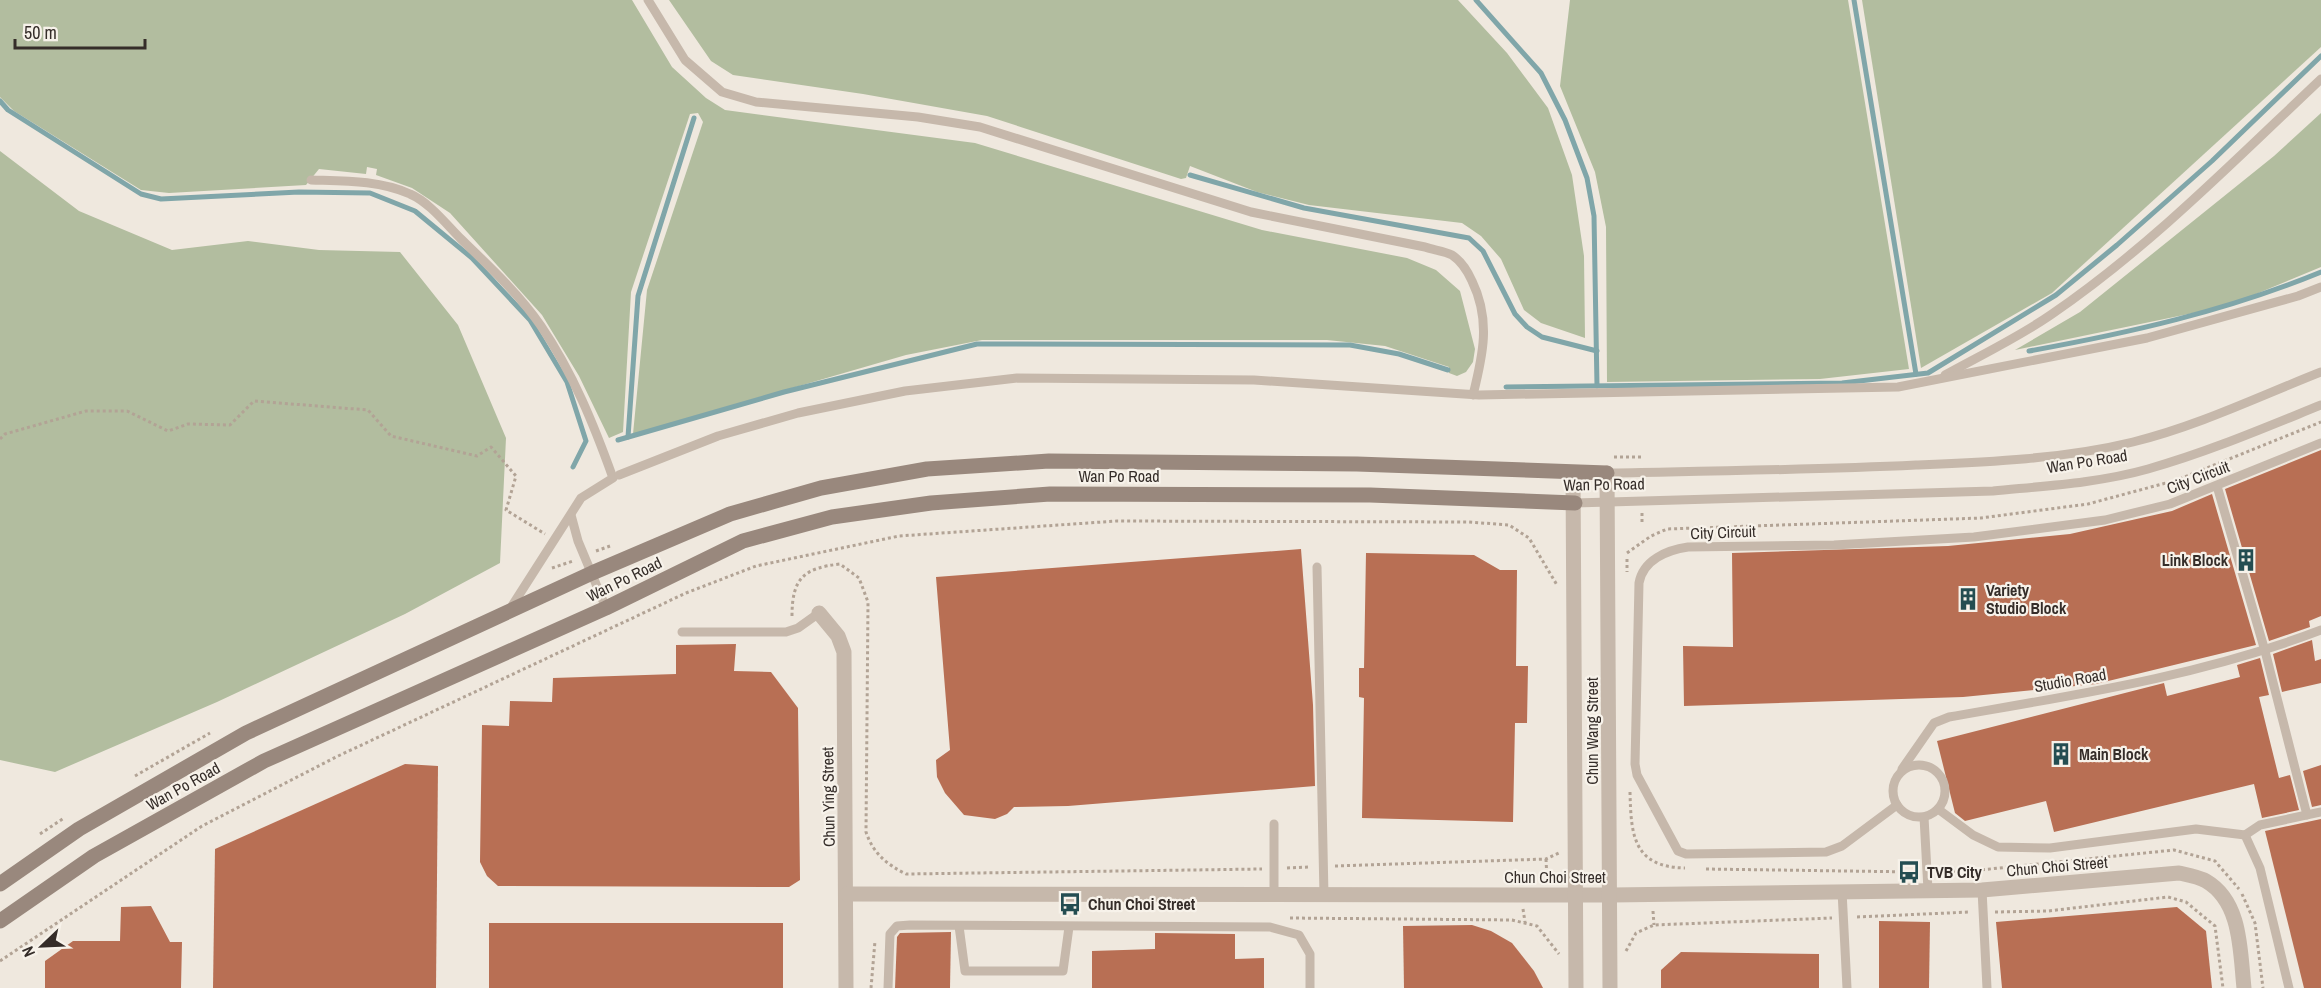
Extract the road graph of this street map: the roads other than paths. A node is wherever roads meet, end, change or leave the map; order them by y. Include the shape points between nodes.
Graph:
1 (648, 0) edge
2 (2321, 79) edge
3 (311, 180) dead end
4 (2321, 286) edge
5 (2321, 372) edge
6 (1938, 379) junction
7 (1473, 395) junction
8 (2321, 405) edge
9 (2321, 443) edge
10 (1607, 473) junction
11 (1573, 474) junction
12 (619, 475) dead end
13 (2217, 486) junction
14 (1575, 503) junction
15 (1609, 503) junction
16 (571, 515) junction
17 (1317, 567) dead end
18 (592, 573) junction
19 (606, 608) junction
20 (508, 611) junction
21 (819, 614) joint
22 (2321, 630) edge
23 (682, 632) dead end
24 (2265, 651) junction
25 (1902, 769) junction
26 (1897, 805) junction
27 (1938, 809) junction
28 (2321, 812) edge
29 (2307, 815) junction
30 (1924, 817) junction
31 (1274, 824) dead end
32 (2245, 835) junction
33 (0, 884) edge
34 (1928, 890) junction
35 (1982, 890) junction
36 (1842, 891) junction
37 (847, 894) junction
38 (1576, 894) junction
39 (1274, 895) junction
40 (1324, 895) junction
41 (1612, 895) junction
42 (0, 921) edge
43 (959, 926) junction
44 (1068, 927) junction
45 (846, 988) edge
46 (888, 988) edge
47 (1310, 988) edge
48 (1576, 988) edge
49 (1611, 988) edge
50 (1847, 988) edge
51 (1988, 988) edge
52 (2244, 988) edge
53 (2289, 988) edge

1 - 7 lane via 685,60 722,92 756,102 918,117 980,127 1251,212 1425,247 1452,256 1467,271 1485,321 1483,356
2 - 6 lane via 2196,196 2094,283 2051,315
3 - 16 lane via 365,182 411,194 502,279 540,325 568,370 613,478 581,498
4 - 6 lane via 2147,338
5 - 10 lane, Wan Po Road via 2133,442 2055,454 1992,462 1901,466
6 - 7 lane via 1898,387
7 - 12 lane via 1254,380 1017,378 905,391 798,413 718,436
8 - 15 lane, Wan Po Road via 2224,445 2146,470 2059,484 1993,491
9 - 13 lane, City Circuit
10 - 11 main road, Wan Po Road
10 - 15 street, Chun Wang Street
11 - 14 street, Chun Wang Street
11 - 18 main road, Wan Po Road via 1357,464 1049,461 927,469 821,488 730,514
13 - 24 lane
13 - 26 lane, City Circuit via 2169,504 2105,520 1974,537 1688,547 1671,550 1647,565 1639,583 1635,764 1637,775 1678,851 1826,852 1842,846
14 - 15 lane, Wan Po Road
14 - 19 main road, Wan Po Road via 1228,494 1050,494 931,503 832,517 742,541
14 - 38 street, Chun Wang Street
15 - 41 street, Chun Wang Street
16 - 18 lane
16 - 20 lane
17 - 40 lane
18 - 19 lane
18 - 20 main road, Wan Po Road
19 - 42 main road, Wan Po Road via 264,761 94,856
20 - 33 main road, Wan Po Road via 246,734 79,830
21 - 23 lane via 786,632
21 - 37 street, Chun Ying Street via 838,636 844,652
22 - 24 lane, Studio Road
24 - 25 lane, Studio Road via 2135,684 1949,717 1934,723
24 - 29 lane
25 - 26 lane via 1892,786
25 - 27 lane via 1921,764 1938,772 1945,791
26 - 30 lane via 1908,815
27 - 30 lane
27 - 32 lane via 1973,835 1998,847 2050,848 2196,829
28 - 29 lane
29 - 32 lane via 2260,825
30 - 34 lane
31 - 39 lane
32 - 53 lane via 2260,868
34 - 35 street, Chun Choi Street
34 - 36 street, Chun Choi Street
35 - 51 lane
35 - 52 street, Chun Choi Street via 2179,873 2205,880 2222,894 2237,926
36 - 41 street, Chun Choi Street
36 - 50 lane
37 - 39 street, Chun Choi Street
37 - 45 street, Chun Ying Street
38 - 40 street, Chun Choi Street
38 - 41 street, Chun Choi Street
38 - 48 street, Chun Wang Street
39 - 40 street, Chun Choi Street
41 - 49 street, Chun Wang Street
43 - 44 lane
43 - 44 lane via 965,971 1063,971
43 - 46 lane via 897,926 890,934
44 - 47 lane via 1270,927 1299,935 1310,954

